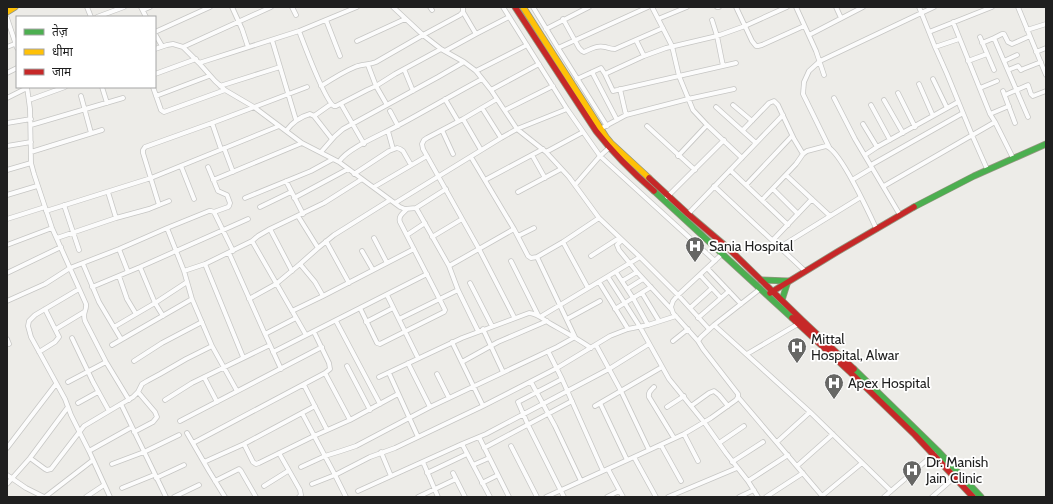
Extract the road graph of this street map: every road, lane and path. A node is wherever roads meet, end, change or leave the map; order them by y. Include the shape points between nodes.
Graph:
1 (124, 7) edge
2 (150, 7) edge
3 (210, 7) edge
4 (232, 7) edge
5 (271, 7) edge
6 (292, 7) edge
7 (358, 7) edge
8 (393, 7) edge
9 (463, 7) edge
10 (503, 7) edge
11 (534, 7) edge
12 (589, 7) edge
13 (648, 7) edge
14 (652, 7) edge
15 (687, 7) edge
16 (736, 7) edge
17 (787, 7) edge
18 (796, 7) edge
19 (836, 7) edge
20 (863, 7) edge
21 (919, 7) edge
22 (934, 7) edge
23 (992, 7) edge
24 (1018, 7) edge
25 (521, 8) edge
26 (142, 9) edge
27 (464, 12) junction
28 (921, 13) junction
29 (296, 15) dead end
30 (100, 16) edge
31 (509, 17) junction
32 (7, 18) edge
33 (842, 18) junction
34 (405, 19) junction
35 (658, 19) junction
36 (326, 20) junction
37 (563, 20) junction
38 (712, 20) dead end
39 (239, 22) junction
40 (953, 22) junction
41 (1046, 24) edge
42 (745, 26) junction
43 (804, 26) junction
44 (663, 28) junction
45 (546, 29) junction
46 (1027, 30) junction
47 (299, 31) junction
48 (929, 32) junction
49 (156, 33) edge
50 (476, 34) junction
51 (809, 34) junction
52 (156, 35) edge
53 (423, 35) junction
54 (717, 36) junction
55 (1030, 36) junction
56 (980, 37) dead end
57 (994, 38) junction
58 (959, 39) junction
59 (272, 40) junction
60 (575, 40) junction
61 (636, 40) junction
62 (357, 41) dead end
63 (16, 43) edge
64 (982, 43) junction
65 (527, 45) junction
66 (7, 46) edge
67 (162, 46) junction
68 (672, 46) junction
69 (183, 47) junction
70 (248, 47) junction
71 (935, 47) junction
72 (558, 48) junction
73 (1046, 48) edge
74 (156, 49) edge
75 (441, 49) junction
76 (446, 51) junction
77 (1036, 52) junction
78 (987, 54) junction
79 (1017, 55) dead end
80 (340, 56) dead end
81 (644, 56) junction
82 (197, 61) junction
83 (968, 61) junction
84 (1004, 61) junction
85 (464, 62) junction
86 (820, 62) junction
87 (1041, 62) junction
88 (736, 63) dead end
89 (539, 64) junction
90 (368, 65) junction
91 (723, 66) junction
92 (280, 67) junction
93 (16, 68) edge
94 (404, 69) junction
95 (994, 70) dead end
96 (1008, 70) junction
97 (476, 71) junction
98 (592, 72) junction
99 (7, 73) edge
100 (156, 74) edge
101 (605, 74) junction
102 (824, 75) dead end
103 (1046, 75) edge
104 (209, 76) junction
105 (679, 76) junction
106 (482, 79) junction
107 (577, 79) junction
108 (933, 79) dead end
109 (997, 81) dead end
110 (919, 84) dead end
111 (220, 86) junction
112 (321, 86) junction
113 (376, 86) junction
114 (553, 86) junction
115 (306, 87) dead end
116 (25, 88) edge
117 (27, 88) edge
118 (62, 88) edge
119 (102, 88) edge
120 (153, 88) edge
121 (980, 88) junction
122 (620, 89) junction
123 (734, 89) dead end
124 (225, 90) junction
125 (491, 90) junction
126 (1017, 90) junction
127 (413, 91) junction
128 (1046, 91) edge
129 (288, 93) junction
130 (898, 93) dead end
131 (80, 96) dead end
132 (156, 96) junction
133 (7, 98) edge
134 (123, 98) dead end
135 (834, 98) dead end
136 (445, 99) junction
137 (497, 99) junction
138 (688, 99) junction
139 (29, 100) junction
140 (884, 100) dead end
141 (958, 102) junction
142 (107, 103) junction
143 (330, 104) junction
144 (341, 104) junction
145 (387, 105) junction
146 (733, 105) dead end
147 (871, 105) dead end
148 (1009, 106) junction
149 (254, 107) junction
150 (716, 107) dead end
151 (482, 108) junction
152 (947, 108) junction
153 (567, 109) junction
154 (85, 110) junction
155 (505, 110) junction
156 (390, 111) dead end
157 (963, 114) junction
158 (990, 114) junction
159 (626, 115) junction
160 (783, 115) junction
161 (314, 116) junction
162 (933, 116) junction
163 (1028, 117) dead end
164 (30, 119) junction
165 (463, 119) junction
166 (296, 120) junction
167 (617, 120) junction
168 (458, 121) junction
169 (752, 121) junction
170 (995, 122) junction
171 (1015, 122) dead end
172 (7, 123) edge
173 (212, 123) junction
174 (352, 124) junction
175 (863, 124) dead end
176 (31, 125) junction
177 (707, 125) junction
178 (279, 126) junction
179 (398, 126) junction
180 (647, 126) dead end
181 (915, 126) junction
182 (517, 129) junction
183 (601, 129) junction
184 (102, 130) dead end
185 (442, 130) junction
186 (742, 130) junction
187 (286, 131) junction
188 (388, 131) junction
189 (583, 132) junction
190 (91, 133) junction
191 (903, 133) junction
192 (972, 135) junction
193 (792, 136) junction
194 (501, 138) junction
195 (332, 139) junction
196 (724, 140) junction
197 (890, 140) junction
198 (31, 142) junction
199 (302, 143) junction
200 (756, 143) junction
201 (364, 144) junction
202 (1046, 144) edge
203 (7, 146) edge
204 (829, 147) junction
205 (877, 147) junction
206 (609, 148) junction
207 (223, 149) junction
208 (393, 149) junction
209 (480, 150) junction
210 (545, 151) junction
211 (31, 152) junction
212 (321, 152) junction
213 (453, 154) dead end
214 (803, 154) junction
215 (532, 155) junction
216 (865, 155) junction
217 (427, 156) junction
218 (471, 156) junction
219 (600, 156) junction
220 (678, 156) junction
221 (742, 158) junction
222 (1013, 158) junction
223 (333, 159) junction
224 (339, 162) junction
225 (32, 163) junction
226 (411, 165) junction
227 (181, 166) junction
228 (208, 167) dead end
229 (872, 167) junction
230 (348, 169) junction
231 (561, 169) junction
232 (987, 169) junction
233 (7, 170) edge
234 (695, 170) junction
235 (730, 170) junction
236 (233, 172) junction
237 (354, 174) junction
238 (786, 175) junction
239 (439, 177) junction
240 (151, 178) junction
241 (545, 178) junction
242 (362, 179) junction
243 (213, 180) junction
244 (485, 180) junction
245 (852, 180) junction
246 (286, 181) junction
247 (575, 185) junction
248 (746, 185) junction
249 (38, 186) junction
250 (714, 186) junction
251 (884, 186) junction
252 (374, 187) junction
253 (446, 189) junction
254 (773, 189) junction
255 (108, 192) junction
256 (291, 192) junction
257 (518, 192) dead end
258 (7, 195) edge
259 (861, 197) junction
260 (245, 198) dead end
261 (294, 198) junction
262 (666, 198) junction
263 (194, 199) dead end
264 (812, 199) junction
265 (390, 200) junction
266 (762, 200) junction
267 (169, 201) dead end
268 (395, 203) junction
269 (159, 205) junction
270 (64, 206) junction
271 (260, 207) dead end
272 (407, 208) junction
273 (416, 208) junction
274 (45, 209) junction
275 (214, 212) junction
276 (303, 214) junction
277 (688, 214) junction
278 (798, 214) junction
279 (900, 215) junction
280 (298, 216) junction
281 (830, 216) junction
282 (116, 218) junction
283 (599, 218) junction
284 (7, 219) edge
285 (462, 219) junction
286 (248, 220) dead end
287 (425, 223) junction
288 (788, 225) junction
289 (52, 228) junction
290 (167, 228) junction
291 (534, 228) dead end
292 (876, 228) junction
293 (270, 229) junction
294 (514, 229) junction
295 (223, 231) junction
296 (73, 233) junction
297 (407, 235) junction
298 (518, 236) junction
299 (432, 237) junction
300 (57, 238) junction
301 (374, 238) dead end
302 (621, 239) junction
303 (773, 240) junction
304 (326, 241) junction
305 (252, 242) junction
306 (563, 242) junction
307 (7, 245) edge
308 (61, 247) junction
309 (780, 247) junction
310 (318, 248) junction
311 (119, 249) junction
312 (414, 249) junction
313 (479, 249) junction
314 (79, 250) dead end
315 (176, 251) junction
316 (362, 251) dead end
317 (231, 252) junction
318 (722, 254) junction
319 (591, 256) dead end
320 (537, 257) junction
321 (640, 257) junction
322 (510, 261) dead end
323 (715, 261) junction
324 (387, 263) junction
325 (630, 263) junction
326 (83, 264) junction
327 (205, 264) junction
328 (300, 264) junction
329 (449, 266) junction
330 (70, 268) junction
331 (140, 268) junction
332 (707, 268) junction
333 (373, 270) junction
334 (184, 271) junction
335 (292, 271) junction
336 (805, 271) junction
337 (128, 272) junction
338 (616, 272) junction
339 (636, 272) junction
340 (7, 273) edge
341 (427, 274) junction
342 (700, 275) junction
343 (119, 276) junction
344 (608, 277) junction
345 (643, 279) junction
346 (761, 280) junction
347 (622, 281) junction
348 (788, 281) junction
349 (186, 282) junction
350 (599, 282) junction
351 (349, 283) junction
352 (470, 283) dead end
353 (276, 284) junction
354 (92, 287) junction
355 (651, 287) junction
356 (79, 288) junction
357 (588, 288) junction
358 (627, 288) junction
359 (712, 288) junction
360 (760, 289) junction
361 (458, 290) junction
362 (729, 291) junction
363 (773, 291) junction
364 (642, 293) junction
365 (387, 295) junction
366 (678, 295) junction
367 (767, 295) junction
368 (323, 296) junction
369 (249, 298) junction
370 (440, 298) junction
371 (633, 298) junction
372 (722, 298) junction
373 (192, 299) junction
374 (782, 300) junction
375 (7, 301) edge
376 (600, 301) dead end
377 (155, 303) junction
378 (624, 303) junction
379 (560, 304) junction
380 (741, 304) junction
381 (360, 308) junction
382 (393, 308) junction
383 (690, 308) junction
384 (45, 309) junction
385 (615, 309) junction
386 (671, 309) junction
387 (292, 311) junction
388 (84, 312) junction
389 (136, 314) junction
390 (163, 316) junction
391 (539, 316) junction
392 (676, 316) junction
393 (514, 317) junction
394 (296, 318) junction
395 (398, 318) junction
396 (698, 318) junction
397 (567, 319) junction
398 (336, 321) junction
399 (659, 321) junction
400 (202, 322) junction
401 (366, 322) junction
402 (547, 322) junction
403 (714, 324) junction
404 (798, 324) junction
405 (648, 325) junction
406 (492, 326) junction
407 (114, 327) junction
408 (640, 327) junction
409 (56, 329) junction
410 (483, 329) junction
411 (628, 329) junction
412 (688, 329) junction
413 (708, 329) junction
414 (405, 331) junction
415 (478, 331) junction
416 (314, 332) junction
417 (264, 334) junction
418 (306, 335) junction
419 (575, 337) junction
420 (7, 338) edge
421 (72, 338) dead end
422 (122, 340) junction
423 (673, 341) dead end
424 (698, 341) junction
425 (452, 342) junction
426 (9, 344) dead end
427 (649, 344) junction
428 (112, 345) dead end
429 (270, 345) junction
430 (596, 345) junction
431 (212, 346) junction
432 (491, 346) junction
433 (322, 347) junction
434 (592, 348) junction
435 (548, 351) junction
436 (39, 352) junction
437 (273, 352) junction
438 (747, 354) junction
439 (243, 357) junction
440 (418, 358) junction
441 (134, 361) dead end
442 (106, 362) junction
443 (462, 362) junction
444 (408, 363) junction
445 (347, 366) dead end
446 (224, 367) junction
447 (662, 367) junction
448 (557, 368) junction
449 (281, 369) junction
450 (609, 369) junction
451 (88, 372) junction
452 (503, 372) junction
453 (326, 373) junction
454 (389, 373) junction
455 (437, 374) dead end
456 (204, 377) junction
457 (379, 377) dead end
458 (562, 379) junction
459 (68, 382) dead end
460 (531, 382) junction
461 (56, 384) junction
462 (304, 385) junction
463 (474, 387) junction
464 (654, 387) dead end
465 (237, 391) junction
466 (568, 391) junction
467 (621, 391) junction
468 (98, 392) junction
469 (138, 392) junction
470 (536, 392) junction
471 (398, 394) junction
472 (684, 396) junction
473 (738, 397) junction
474 (449, 398) junction
475 (128, 400) junction
476 (165, 400) dead end
477 (572, 401) junction
478 (217, 402) junction
479 (78, 403) dead end
480 (600, 403) junction
481 (122, 404) junction
482 (380, 404) junction
483 (543, 404) junction
484 (315, 406) junction
485 (483, 406) junction
486 (595, 406) dead end
487 (691, 406) junction
488 (728, 406) junction
489 (68, 407) junction
490 (430, 407) junction
491 (667, 407) dead end
492 (370, 410) junction
493 (109, 411) junction
494 (810, 412) junction
495 (302, 413) junction
496 (524, 414) junction
497 (548, 414) junction
498 (409, 418) junction
499 (350, 420) junction
500 (180, 421) dead end
501 (704, 422) junction
502 (528, 425) junction
503 (744, 426) dead end
504 (133, 430) junction
505 (327, 430) junction
506 (79, 432) junction
507 (187, 433) dead end
508 (684, 434) junction
509 (833, 434) junction
510 (179, 435) dead end
511 (314, 436) junction
512 (418, 437) junction
513 (479, 437) junction
514 (674, 438) junction
515 (763, 442) dead end
516 (777, 442) junction
517 (193, 443) junction
518 (719, 443) junction
519 (244, 444) junction
520 (462, 444) junction
521 (661, 445) junction
522 (511, 446) dead end
523 (7, 448) edge
524 (484, 448) junction
525 (649, 450) junction
526 (89, 451) junction
527 (938, 451) junction
528 (144, 452) junction
529 (382, 452) junction
530 (279, 453) junction
531 (467, 454) junction
532 (788, 455) junction
533 (933, 455) junction
534 (325, 456) junction
535 (634, 457) junction
536 (30, 458) junction
537 (489, 458) junction
538 (93, 460) junction
539 (628, 460) junction
540 (698, 461) dead end
541 (204, 462) junction
542 (423, 462) junction
543 (732, 462) junction
544 (862, 462) junction
545 (112, 464) dead end
546 (184, 464) dead end
547 (473, 465) junction
548 (797, 466) junction
549 (301, 467) dead end
550 (737, 468) junction
551 (608, 469) junction
552 (288, 471) junction
553 (603, 471) junction
554 (427, 473) junction
555 (453, 473) dead end
556 (803, 473) junction
557 (7, 475) edge
558 (335, 475) junction
559 (498, 475) junction
560 (155, 476) junction
561 (391, 476) junction
562 (955, 477) junction
563 (12, 479) junction
564 (456, 480) junction
565 (215, 481) junction
566 (581, 481) junction
567 (681, 481) dead end
568 (748, 481) junction
569 (482, 482) junction
570 (7, 484) edge
571 (312, 484) dead end
572 (104, 485) junction
573 (199, 485) dead end
574 (264, 486) dead end
575 (122, 488) dead end
576 (434, 490) junction
577 (560, 490) junction
578 (754, 490) junction
579 (358, 491) dead end
580 (620, 491) junction
581 (892, 491) junction
582 (37, 496) edge
583 (45, 497) edge
584 (86, 497) edge
585 (110, 497) edge
586 (166, 497) edge
587 (174, 497) edge
588 (225, 497) edge
589 (256, 497) edge
590 (300, 497) edge
591 (346, 497) edge
592 (418, 497) edge
593 (438, 497) edge
594 (465, 497) edge
595 (490, 497) edge
596 (509, 497) edge
597 (538, 497) edge
598 (546, 497) edge
599 (564, 497) edge
600 (607, 497) edge
601 (623, 497) edge
602 (656, 497) edge
603 (668, 497) edge
604 (739, 497) edge
605 (758, 497) edge
606 (766, 497) edge
607 (822, 497) edge
608 (884, 497) edge
609 (932, 497) edge
610 (973, 497) edge
611 (981, 497) edge

1 - 30 street
2 - 26 street
3 - 49 street
4 - 39 street
5 - 39 street
6 - 29 street
7 - 36 street
8 - 34 street
9 - 27 street
10 - 31 street
11 - 45 street
12 - 37 street
13 - 60 street
14 - 35 street
15 - 35 street
16 - 42 street
17 - 42 street
18 - 43 street
19 - 33 street
20 - 33 street
21 - 28 street
22 - 28 street
23 - 40 street
24 - 46 street
25 - 183 main road
27 - 50 street
27 - 53 street
28 - 48 street
28 - 86 street
31 - 50 street
31 - 65 street
32 - 63 street
33 - 51 street
34 - 53 street
34 - 62 street
35 - 44 street
36 - 47 street
36 - 80 street
37 - 45 street
37 - 60 street
38 - 54 street
39 - 69 street
39 - 70 street
40 - 48 street
40 - 58 street
41 - 46 street
42 - 43 street via 756,46
42 - 54 street
43 - 51 street
44 - 61 street
44 - 68 street
45 - 72 street
46 - 55 street
47 - 59 street
47 - 112 street
48 - 71 street
50 - 76 street
51 - 86 street
52 - 67 street
53 - 75 street
53 - 90 street
54 - 68 street
54 - 91 street
55 - 57 street via 1012,44 1004,34
55 - 77 street
56 - 64 street
57 - 64 street
57 - 84 street
58 - 71 street
58 - 83 street
59 - 70 street
59 - 92 street
60 - 61 street via 584,52 596,47 613,50
60 - 72 street
61 - 81 street
63 - 66 street
64 - 78 street
65 - 89 street
65 - 97 street
67 - 69 street via 173,44
67 - 74 street
68 - 81 street
68 - 105 street
69 - 82 street
70 - 82 street
71 - 141 street
72 - 107 street
73 - 77 street
75 - 76 street
75 - 94 street
76 - 85 street
77 - 87 street
78 - 83 street
78 - 95 street
79 - 84 street
81 - 101 street
82 - 100 street
82 - 104 street
83 - 121 street
84 - 96 street
85 - 97 street
85 - 127 street
86 - 102 street
86 - 204 street via 809,71 804,82 803,94
87 - 96 street via 1023,70 1018,66
87 - 103 street
88 - 91 street
89 - 114 street
89 - 125 street
90 - 112 street via 360,65
90 - 113 street
91 - 105 street
92 - 111 street
92 - 129 street
93 - 99 street
94 - 113 street
94 - 127 street
96 - 126 street
97 - 106 street
98 - 101 street via 601,68
98 - 107 street
98 - 167 street
101 - 122 street via 613,91
104 - 111 street
104 - 132 street
105 - 122 street
105 - 138 street
106 - 125 street
106 - 136 street
107 - 183 street
108 - 152 street
109 - 121 street
110 - 162 street
111 - 124 street
112 - 143 street
113 - 144 street
113 - 145 street
114 - 153 street
114 - 155 street
115 - 129 street
116 - 133 street
117 - 139 street
118 - 139 street
119 - 142 street
120 - 132 street
121 - 158 street
122 - 159 street
123 - 138 street
124 - 132 street via 164,112
124 - 149 street
125 - 137 street
126 - 128 street via 1028,85 1033,96
126 - 148 street via 1004,93
126 - 163 street
127 - 145 street
129 - 149 street
129 - 166 street
130 - 181 street
131 - 154 street
134 - 142 street
135 - 216 street
136 - 168 street
136 - 179 street
137 - 151 street
137 - 155 street
138 - 159 street
138 - 177 street via 693,110
139 - 164 street
140 - 191 street
141 - 152 street
141 - 157 street
142 - 154 street
143 - 144 street
143 - 161 street
144 - 174 street
145 - 174 street
146 - 169 street
147 - 197 street
148 - 158 street
148 - 171 street
149 - 173 street
149 - 178 street
150 - 186 street
151 - 165 street
151 - 194 street
152 - 162 street
153 - 182 street
153 - 189 street
154 - 176 street
154 - 190 street
155 - 182 street
156 - 179 street
157 - 192 street
157 - 229 street
158 - 170 street
159 - 167 street
160 - 169 street via 773,101
160 - 193 street
160 - 200 street
161 - 166 street via 310,114
161 - 195 street
162 - 181 street
164 - 172 street
164 - 176 street
165 - 168 street
165 - 209 street
166 - 187 street
167 - 183 street
168 - 185 street
169 - 186 street
170 - 192 street
170 - 222 street
173 - 207 street
173 - 240 street via 145,147 143,153
174 - 195 street
174 - 201 street
175 - 205 street
176 - 198 street
177 - 196 street
177 - 220 street
178 - 187 street
178 - 207 street
179 - 188 street
180 - 220 street
181 - 191 street
182 - 194 street
182 - 210 street
183 - 206 main road
183 - 262 main road via 611,143
184 - 190 street
185 - 213 street
185 - 217 street via 422,142
186 - 200 street
187 - 199 street
188 - 201 street
188 - 208 street
189 - 210 street
189 - 219 street
190 - 211 street
191 - 197 street
192 - 232 street
192 - 251 street
193 - 214 street
193 - 248 street
194 - 209 street
195 - 212 street
196 - 221 street
196 - 234 street
197 - 205 street
198 - 203 street
198 - 211 street
199 - 212 street
199 - 236 street
200 - 221 street
201 - 224 street via 348,152
202 - 222 main road
204 - 214 street via 822,146
204 - 245 street via 835,152
205 - 216 street
206 - 219 street
206 - 262 main road via 623,164
207 - 227 street
207 - 236 street
208 - 226 street via 403,151
208 - 237 street
209 - 218 street
210 - 215 street
210 - 231 street
211 - 225 street
212 - 223 street
214 - 238 street
215 - 241 street
215 - 244 street
216 - 229 street
217 - 226 street
217 - 239 street
218 - 239 street
218 - 244 street
219 - 247 street
219 - 323 street
220 - 234 street
221 - 235 street
222 - 232 main road
223 - 224 street
223 - 246 street
224 - 230 street
225 - 233 street
225 - 249 street
226 - 252 street
227 - 240 street
227 - 263 street
228 - 243 street
229 - 245 street
229 - 251 street
230 - 237 street
230 - 261 street
231 - 241 street
231 - 247 street
232 - 279 main road
234 - 262 street
235 - 248 street
235 - 250 street
236 - 243 street
237 - 242 street
238 - 254 street
238 - 264 street
239 - 253 street
239 - 268 street
240 - 255 street
240 - 269 street
241 - 257 street
242 - 252 street
242 - 276 street
243 - 275 street via 218,191 227,195 230,203 228,207
244 - 294 street
245 - 259 street
246 - 256 street
246 - 260 street
247 - 283 street
248 - 266 street
249 - 258 street
249 - 274 street
250 - 277 street
250 - 303 street
251 - 279 street
252 - 265 street
253 - 273 street
253 - 285 street
254 - 266 street
254 - 278 street
255 - 270 street
255 - 282 street
256 - 261 street
256 - 271 street
259 - 281 street
259 - 292 street
261 - 276 street
262 - 277 main road
262 - 318 main road
264 - 278 street
264 - 281 street
265 - 268 street
265 - 304 street
266 - 288 street
267 - 269 street
268 - 272 street
269 - 282 street
270 - 274 street
270 - 296 street
272 - 273 street
272 - 297 street via 399,219
273 - 287 street
274 - 284 street
274 - 289 street
275 - 290 street via 209,211
275 - 295 street
276 - 280 street
277 - 346 main road
278 - 288 street
279 - 292 main road
280 - 293 street
280 - 310 street
281 - 309 street
282 - 296 street
283 - 302 street
283 - 306 street
285 - 299 street
285 - 313 street
286 - 295 street
287 - 297 street
287 - 299 street
288 - 303 street
289 - 300 street
289 - 307 street
290 - 311 street
290 - 315 street
291 - 298 street
292 - 336 main road
293 - 305 street
293 - 335 street
294 - 298 street
294 - 313 street
295 - 315 street
295 - 317 street
296 - 300 street
296 - 314 street
297 - 312 street
298 - 320 street via 528,256
299 - 329 street
300 - 308 street
301 - 324 street
302 - 319 street
302 - 321 street
302 - 325 street via 617,247
303 - 309 street
304 - 310 street
304 - 351 street
305 - 317 street
305 - 353 street
306 - 320 street
306 - 357 street
308 - 330 street
308 - 340 street
309 - 336 street
310 - 328 street
311 - 326 street
311 - 337 street
312 - 324 street
312 - 341 street
313 - 329 street
313 - 393 street
315 - 331 street
315 - 334 street
316 - 333 street
317 - 327 street
317 - 369 street
318 - 323 street
318 - 360 main road
320 - 379 street
321 - 325 street
321 - 366 street
322 - 391 street
323 - 332 street
324 - 333 street
325 - 338 street
325 - 339 street
326 - 330 street
326 - 354 street
327 - 334 street
327 - 439 street
328 - 335 street
328 - 368 street
329 - 361 street
330 - 356 street
330 - 375 street via 45,284
331 - 337 street
331 - 377 street
332 - 342 street
332 - 362 street
333 - 351 street
334 - 349 street
335 - 353 street
336 - 348 main road
337 - 343 street
338 - 344 street
338 - 347 street
339 - 345 street
339 - 347 street
341 - 365 street
341 - 370 street
342 - 359 street
342 - 366 street
343 - 354 street
343 - 389 street via 126,299
344 - 350 street
344 - 378 street
345 - 355 street
345 - 358 street
346 - 348 main road
346 - 363 main road
347 - 358 street
348 - 363 main road
348 - 374 main road
349 - 373 street
349 - 377 street
350 - 357 street
350 - 385 street
351 - 368 street
352 - 406 street
353 - 369 street
353 - 387 street
354 - 407 street
355 - 364 street
355 - 386 street
356 - 384 street
356 - 388 street via 86,304
357 - 379 street
358 - 371 street
359 - 372 street
359 - 383 street
360 - 367 main road
360 - 380 street
361 - 370 street
361 - 415 street
362 - 372 street
362 - 380 street
363 - 367 main road
363 - 374 main road
364 - 371 street
364 - 399 street
365 - 381 street
365 - 382 street
366 - 383 street
366 - 386 street
367 - 404 main road
368 - 387 street
369 - 417 street
370 - 395 street
370 - 414 street via 444,312
371 - 378 street
371 - 405 street
372 - 396 street
373 - 390 street
373 - 400 street
374 - 527 main road
376 - 397 street
377 - 389 street
377 - 390 street
378 - 385 street
378 - 408 street
379 - 391 street
379 - 397 street
380 - 403 street
381 - 398 street
381 - 401 street
382 - 395 street
382 - 401 street
383 - 396 street
384 - 409 street
384 - 436 street via 29,321 28,326
385 - 411 street
386 - 392 street
387 - 394 street
388 - 409 street
388 - 442 street via 85,321
389 - 407 street
390 - 422 street
391 - 393 street via 529,313
391 - 402 street
392 - 399 street
392 - 412 street
393 - 406 street
394 - 417 street
394 - 418 street
395 - 414 street
396 - 413 street
397 - 419 street
398 - 416 street
398 - 482 street
399 - 405 street
400 - 431 street
400 - 441 street
401 - 414 street via 378,344
402 - 419 street
402 - 432 street
403 - 413 street
403 - 438 street
404 - 438 street
404 - 533 main road via 874,394
405 - 408 street
406 - 410 street
407 - 422 street
408 - 411 street
408 - 427 street
409 - 436 street via 59,339
410 - 415 street
410 - 432 street
411 - 430 street
412 - 423 street
412 - 424 street
413 - 424 street
414 - 440 street
415 - 425 street
416 - 418 street
416 - 433 street
417 - 429 street
418 - 437 street
419 - 434 street
419 - 435 street
420 - 426 street
421 - 451 street
422 - 428 street
424 - 473 street
425 - 440 street
425 - 443 street
427 - 447 street
427 - 450 street
429 - 437 street
429 - 439 street
430 - 434 street
430 - 450 street
431 - 446 street
431 - 469 street via 142,384
432 - 443 street
432 - 452 street
433 - 449 street
433 - 453 street via 330,366
434 - 448 street
435 - 448 street
435 - 452 street
436 - 461 street
437 - 449 street
438 - 494 street
439 - 446 street
440 - 444 street
442 - 451 street
442 - 475 street
443 - 463 street
444 - 454 street
444 - 490 street
445 - 492 street
446 - 456 street
446 - 465 street
447 - 467 street
447 - 472 street
448 - 458 street
448 - 460 street
449 - 465 street
450 - 466 street
450 - 467 street
451 - 459 street
451 - 468 street
452 - 463 street
453 - 462 street
453 - 499 street
454 - 457 street
454 - 471 street
455 - 474 street
456 - 476 street
456 - 478 street
458 - 466 street
458 - 470 street
460 - 470 street
460 - 485 street
461 - 489 street
461 - 523 street
462 - 484 street
462 - 517 street
463 - 474 street
463 - 485 street
464 - 514 street via 649,397
465 - 478 street
466 - 477 street
466 - 483 street
467 - 480 street
467 - 525 street
468 - 479 street
468 - 493 street
469 - 475 street
469 - 504 street via 157,417 153,422
470 - 483 street
470 - 496 street via 518,402
471 - 482 street
471 - 498 street
472 - 487 street
472 - 491 street
473 - 488 street
473 - 516 street
474 - 490 street
475 - 481 street
477 - 497 street
477 - 553 street
478 - 500 street
480 - 486 street
480 - 539 street
481 - 493 street
481 - 504 street
482 - 492 street
483 - 496 street
483 - 497 street
484 - 495 street
484 - 505 street
485 - 512 street
487 - 488 street via 714,392
487 - 501 street
488 - 501 street
489 - 506 street
489 - 536 street
490 - 498 street
492 - 499 street
493 - 506 street via 88,423
494 - 509 street
494 - 516 street
495 - 511 street
495 - 519 street
496 - 502 street
496 - 513 street
497 - 502 street
497 - 566 street
498 - 512 street
498 - 534 street via 356,446
499 - 505 street
501 - 508 street
501 - 518 street
502 - 524 street
502 - 577 street
503 - 518 street
504 - 526 street
504 - 528 street
505 - 511 street
506 - 526 street
506 - 536 street via 49,470
507 - 517 street
508 - 514 street
508 - 540 street
509 - 544 street
509 - 548 street
510 - 528 street
511 - 530 street
511 - 534 street
512 - 529 street
513 - 520 street
513 - 524 street
514 - 521 street
515 - 543 street
516 - 532 street
517 - 541 street
518 - 543 street
519 - 530 street via 256,464
519 - 541 street
520 - 531 street
520 - 542 street
521 - 525 street
521 - 567 street
522 - 597 street
524 - 537 street
525 - 535 street
526 - 538 street
527 - 533 street
527 - 611 main road
528 - 545 street
528 - 560 street
529 - 558 street
529 - 561 street
530 - 552 street
531 - 547 street
531 - 554 street
532 - 548 street
532 - 568 street
533 - 562 main road
533 - 581 street
534 - 549 street
534 - 558 street
535 - 539 street
535 - 602 street
536 - 563 street
537 - 547 street
537 - 559 street
538 - 572 street
538 - 583 street
539 - 551 street
541 - 565 street
542 - 554 street
542 - 561 street
543 - 550 street
544 - 581 street
544 - 607 street
546 - 560 street
547 - 569 street
548 - 556 street
550 - 568 street
550 - 603 street
551 - 553 street
551 - 580 street
552 - 574 street
552 - 590 street via 300,490
553 - 566 street
554 - 576 street
555 - 564 street
556 - 606 street
556 - 607 street
557 - 563 street
558 - 571 street
558 - 591 street
559 - 569 street
559 - 596 street
560 - 575 street
560 - 586 street
561 - 579 street
562 - 609 street
562 - 610 main road
563 - 570 street
563 - 582 street
564 - 576 street
564 - 594 street
565 - 588 street
565 - 589 street via 239,469
566 - 577 street
568 - 578 street
569 - 595 street
572 - 584 street
572 - 585 street
573 - 587 street
576 - 592 street
576 - 593 street
577 - 598 street
577 - 599 street
578 - 604 street
578 - 605 street
580 - 600 street
580 - 601 street
581 - 608 street
582 - 583 street

